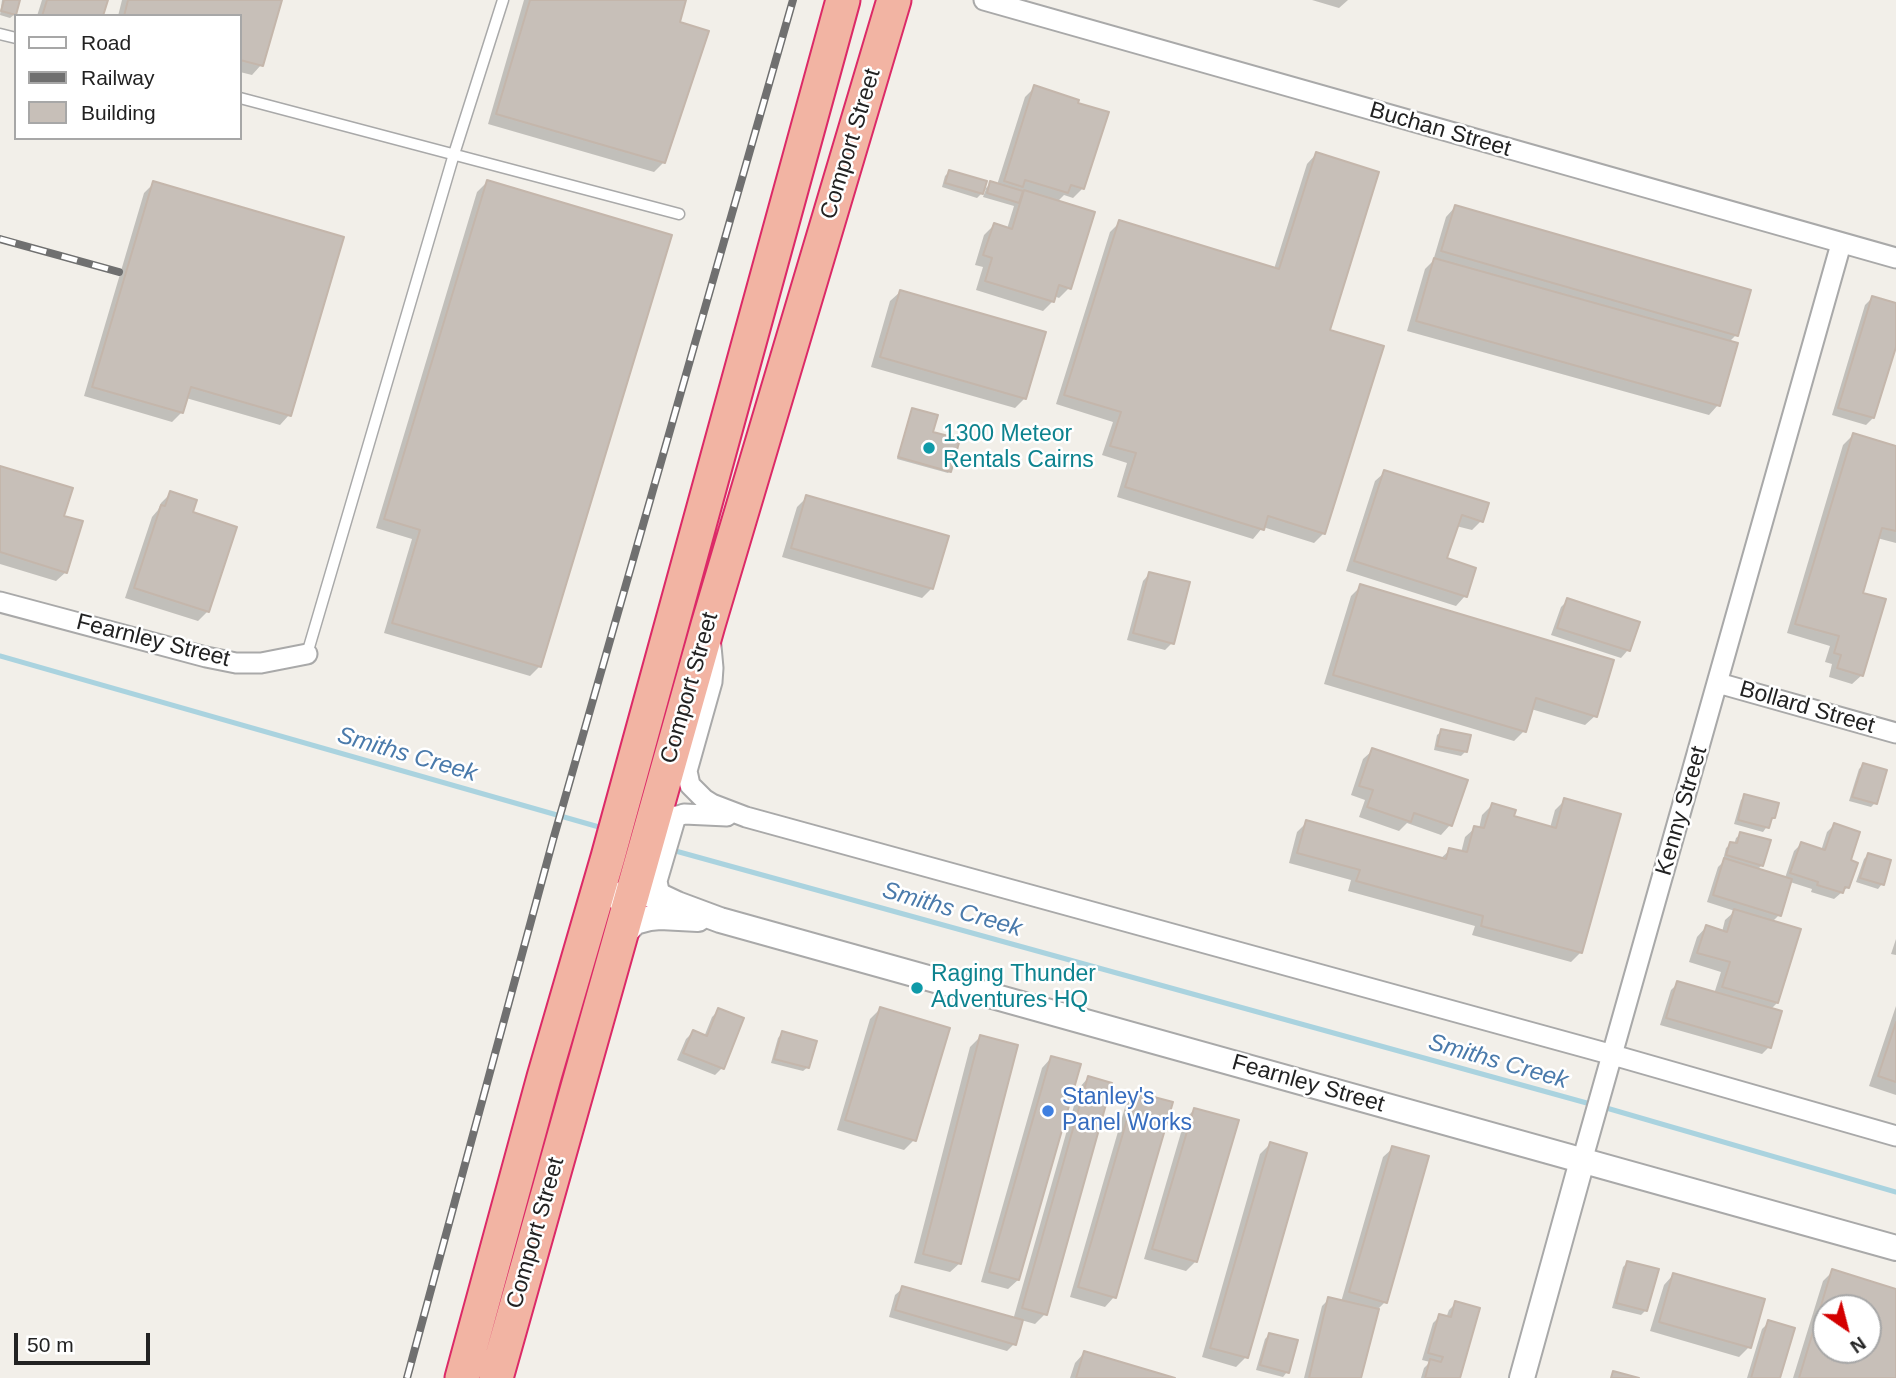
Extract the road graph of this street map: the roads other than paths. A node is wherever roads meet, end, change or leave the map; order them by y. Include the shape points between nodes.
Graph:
1 (503, 0) edge
2 (843, 0) edge
3 (894, 0) edge
4 (984, 0) edge
5 (242, 99) edge
6 (454, 154) junction
7 (679, 214) dead end
8 (1841, 244) junction
9 (1896, 258) edge
10 (0, 602) edge
11 (708, 625) junction
12 (307, 654) joint
13 (1718, 683) junction
14 (1896, 733) edge
15 (746, 817) junction
16 (663, 821) junction
17 (645, 884) junction
18 (720, 919) junction
19 (619, 939) junction
20 (1613, 1055) junction
21 (544, 1077) junction
22 (1896, 1136) edge
23 (1583, 1161) junction
24 (1896, 1248) edge
25 (462, 1378) edge
26 (496, 1378) edge
27 (1522, 1378) edge

1 - 6 lane
2 - 21 highway, Comport Street
3 - 11 highway, Comport Street
4 - 8 street, Buchan Street
5 - 6 lane
6 - 7 lane
6 - 12 lane
8 - 9 street, Buchan Street
8 - 13 street, Kenny Street
10 - 12 street, Fearnley Street via 236,663
11 - 15 street via 713,674 688,778 704,799
11 - 16 highway, Comport Street
13 - 14 street, Bollard Street
13 - 20 street, Kenny Street
15 - 16 street via 684,814
15 - 20 street
16 - 17 highway, Comport Street
17 - 18 street, Fearnley Street via 677,904
17 - 19 highway, Comport Street
17 - 21 street via 616,898 602,917 567,1039
18 - 19 street, Fearnley Street via 650,918 635,922
18 - 23 street, Fearnley Street
19 - 26 highway, Comport Street
20 - 22 street
20 - 23 street, Kenny Street
21 - 25 highway, Comport Street
23 - 24 street, Fearnley Street
23 - 27 street, Kenny Street

